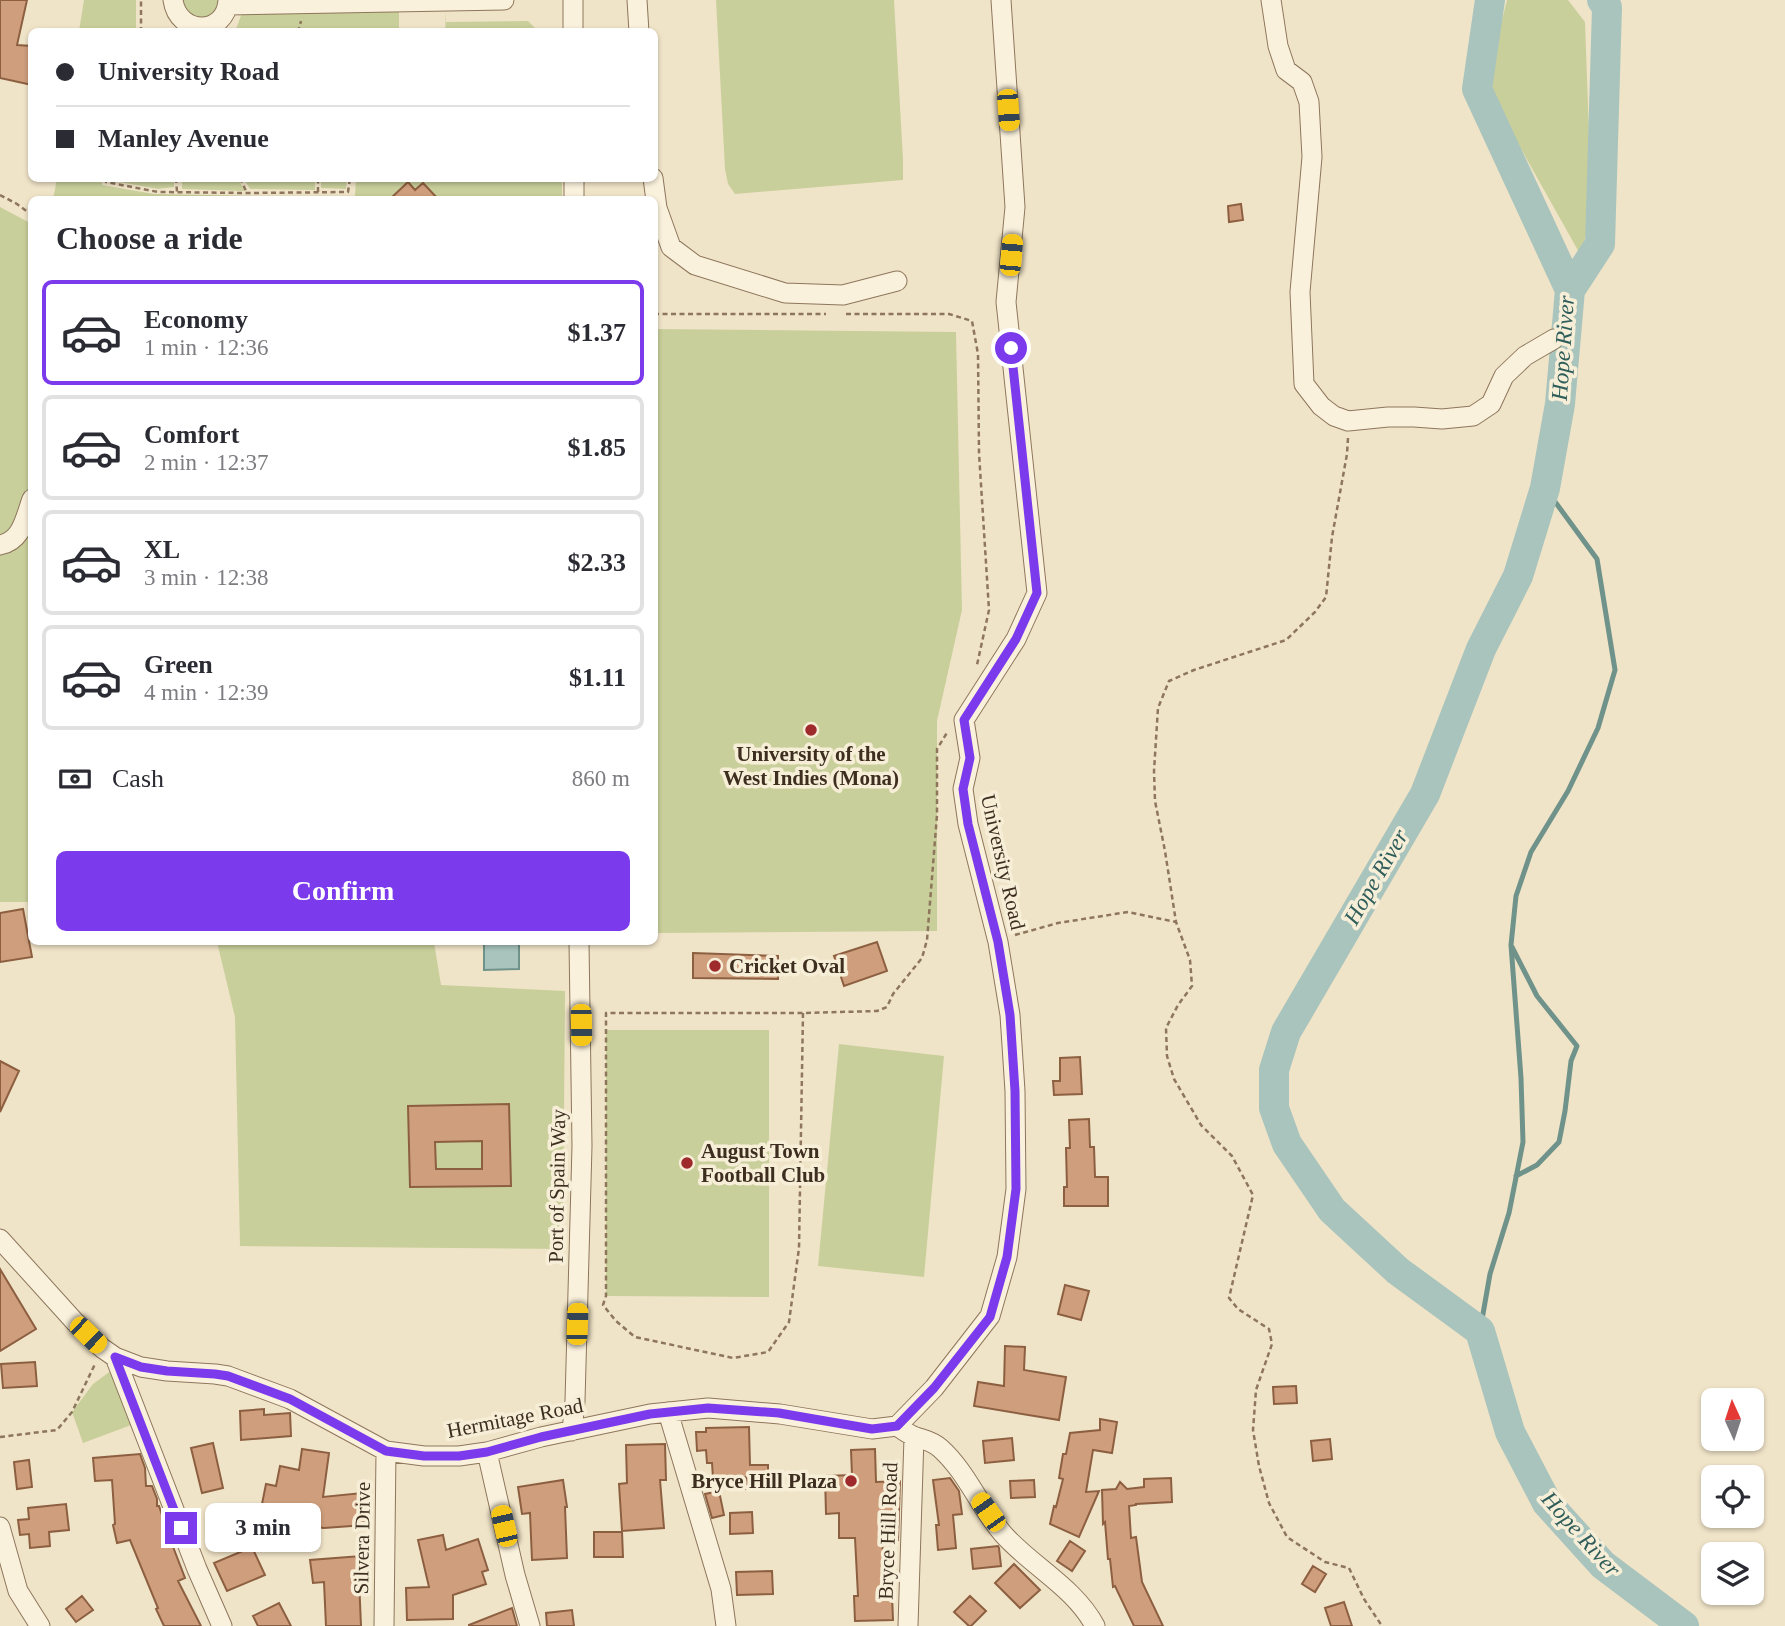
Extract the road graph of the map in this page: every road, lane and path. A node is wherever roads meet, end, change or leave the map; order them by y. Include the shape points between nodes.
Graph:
1 (141, 0) edge
2 (173, 0) edge
3 (504, 0) edge
4 (573, 0) edge
5 (637, 0) edge
6 (1001, 0) edge
7 (1271, 0) edge
8 (228, 3) edge
9 (141, 28) edge
10 (573, 28) edge
11 (639, 28) edge
12 (106, 182) edge
13 (176, 182) edge
14 (242, 182) edge
15 (318, 182) edge
16 (349, 182) edge
17 (177, 192) junction
18 (318, 192) junction
19 (247, 193) junction
20 (0, 195) edge
21 (658, 211) edge
22 (28, 212) edge
23 (897, 281) dead end
24 (658, 314) edge
25 (828, 314) dead end
26 (842, 314) dead end
27 (1554, 339) dead end
28 (1348, 421) junction
29 (28, 510) edge
30 (0, 545) edge
31 (976, 671) dead end
32 (950, 727) dead end
33 (1176, 922) junction
34 (998, 942) junction
35 (579, 945) edge
36 (803, 1013) junction
37 (0, 1238) edge
38 (108, 1353) junction
39 (668, 1412) junction
40 (572, 1431) junction
41 (905, 1432) junction
42 (0, 1437) edge
43 (386, 1451) junction
44 (487, 1452) junction
45 (0, 1527) edge
46 (40, 1626) edge
47 (222, 1626) edge
48 (384, 1626) edge
49 (530, 1626) edge
50 (726, 1626) edge
51 (908, 1626) edge
52 (1095, 1626) edge
53 (1382, 1626) edge

1 - 9 path
2 - 8 street via 185,23 202,27 219,21
3 - 8 street
4 - 10 street
5 - 11 street
6 - 34 street, University Road via 1016,207 1006,302 1037,593 1016,639 964,720 970,758 963,789 968,824
7 - 28 street via 1286,70 1302,82 1309,102 1312,157 1300,292 1304,384 1321,406
12 - 17 path
13 - 17 path
14 - 19 path
15 - 18 path
16 - 18 path via 348,192
17 - 19 path
18 - 19 path
20 - 22 path
21 - 23 street via 671,247 695,265 785,293 843,295
24 - 25 path
26 - 31 path via 949,314 972,321 978,354 989,610
27 - 28 street via 1525,356 1504,376 1491,404 1473,416
28 - 33 path via 1326,597 1286,640 1169,681 1158,708 1155,801
29 - 30 street via 19,535
32 - 36 path via 937,748 937,815 922,958 887,1007
33 - 34 path via 1128,912 1058,923
33 - 53 path via 1190,960 1192,986 1166,1028 1167,1056 1174,1079 1201,1125 1232,1156 1253,1195 1229,1298 1269,1329 1272,1344 1256,1390 1253,1430 1269,1503 1287,1536 1325,1562 1349,1568
34 - 41 street, University Road via 1010,1015 1015,1091 1016,1189 1007,1257 990,1317
35 - 40 street, Port of Spain Way via 582,1146
36 - 36 path via 799,1248 789,1322 768,1352 733,1358 635,1337 603,1304 606,1013
37 - 38 street, Hermitage Road
38 - 42 path via 57,1430
38 - 43 street, Hermitage Road via 141,1367 228,1376 290,1399
38 - 47 street
39 - 40 street, Hermitage Road
39 - 41 street, Hermitage Road via 708,1408 779,1413
39 - 50 street via 721,1590
40 - 44 street, Hermitage Road
41 - 51 street, Bryce Hill Road
41 - 52 street via 941,1449 1003,1534 1088,1612
43 - 44 street, Hermitage Road via 424,1456
43 - 48 street, Silvera Drive
44 - 49 street
45 - 46 street via 18,1591

